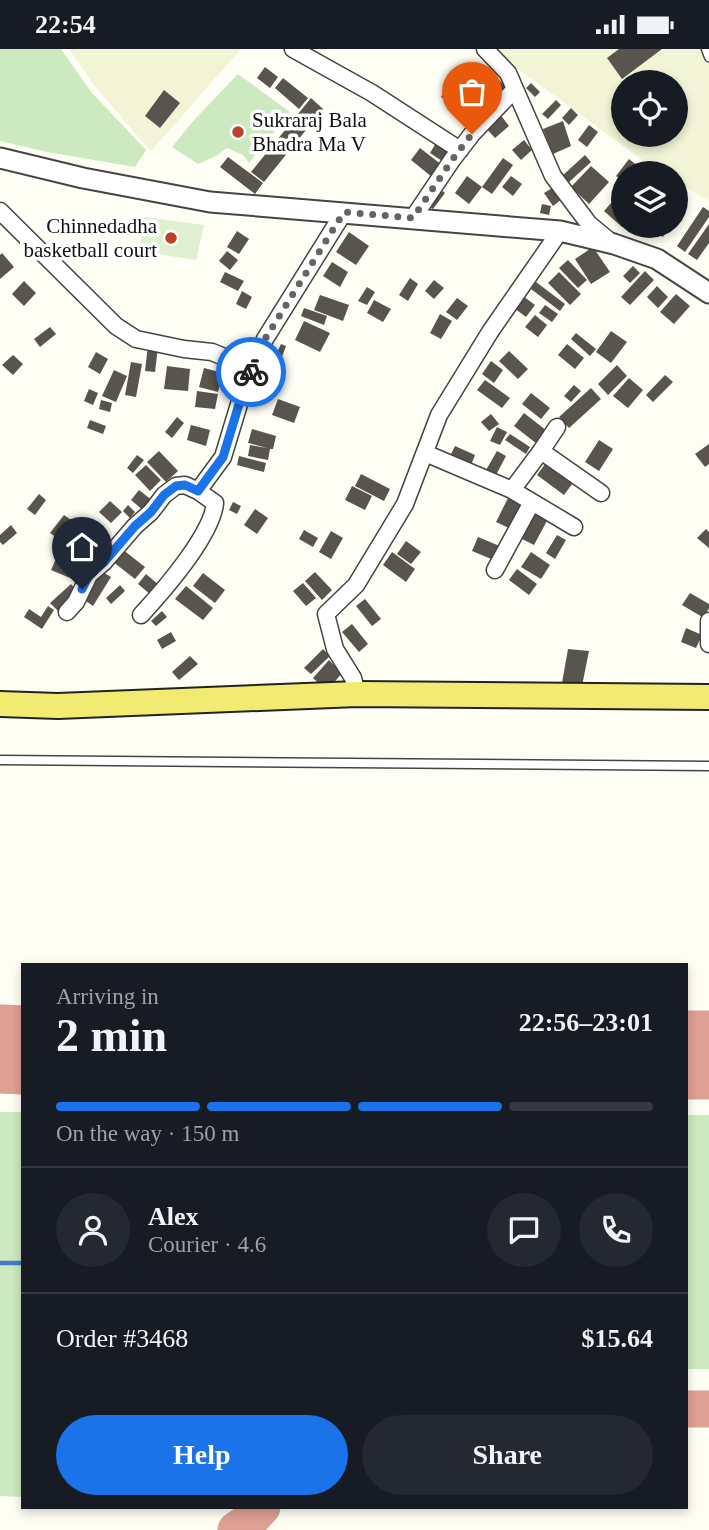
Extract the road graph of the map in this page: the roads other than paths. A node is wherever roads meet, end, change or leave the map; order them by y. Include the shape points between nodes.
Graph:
1 (293, 49) edge
2 (485, 49) edge
3 (706, 49) edge
4 (709, 57) edge
5 (515, 89) junction
6 (460, 150) junction
7 (0, 158) edge
8 (0, 211) edge
9 (344, 212) junction
10 (413, 218) junction
11 (560, 231) junction
12 (614, 244) junction
13 (709, 293) edge
14 (253, 369) junction
15 (557, 428) dead end
16 (541, 451) junction
17 (425, 453) junction
18 (512, 490) junction
19 (198, 491) junction
20 (601, 493) dead end
21 (532, 502) junction
22 (574, 527) dead end
23 (495, 570) dead end
24 (66, 612) dead end
25 (141, 615) dead end
26 (709, 621) edge
27 (709, 644) edge
28 (357, 694) junction
29 (709, 697) edge
30 (0, 704) edge
31 (0, 761) edge
32 (709, 766) edge

1 - 6 street
2 - 5 street via 508,73
3 - 4 lane
5 - 6 street
5 - 12 street via 552,176 589,224
6 - 10 street
7 - 9 street via 210,202
8 - 14 street via 116,325 136,339 212,352
9 - 10 street
9 - 14 street via 265,339
10 - 11 street
11 - 12 street
11 - 17 street via 446,403
12 - 13 street via 657,259
14 - 19 street via 223,457
15 - 16 street
16 - 18 street
16 - 20 street
17 - 18 street
17 - 28 street via 405,505 356,585 326,614 335,649
18 - 21 street
19 - 24 street via 176,486 164,495 89,575
19 - 25 street via 215,503 214,514 166,588
21 - 22 street
21 - 23 street
26 - 27 street
28 - 29 main road
28 - 30 main road via 58,706
31 - 32 lane

